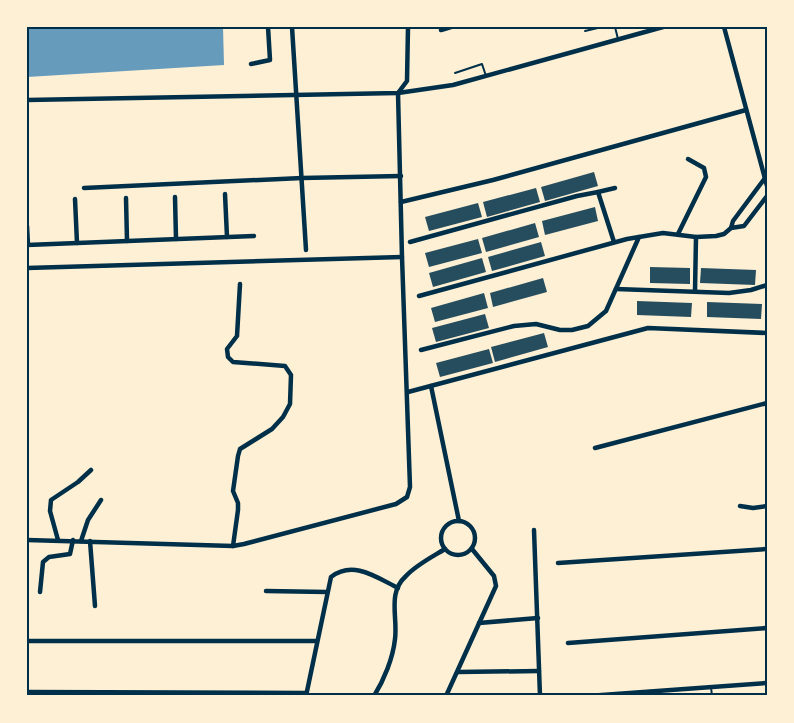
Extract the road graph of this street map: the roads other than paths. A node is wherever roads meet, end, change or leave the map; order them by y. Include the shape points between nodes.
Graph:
1 (268, 27) edge
2 (292, 27) edge
3 (408, 27) edge
4 (451, 27) edge
5 (602, 27) edge
6 (615, 27) edge
7 (663, 27) edge
8 (724, 27) edge
9 (441, 30) dead end
10 (585, 32) dead end
11 (618, 39) junction
12 (251, 64) dead end
13 (455, 72) dead end
14 (486, 76) junction
15 (399, 93) junction
16 (298, 95) junction
17 (27, 100) edge
18 (746, 110) junction
19 (688, 159) dead end
20 (401, 176) junction
21 (302, 178) junction
22 (765, 178) junction
23 (767, 186) edge
24 (84, 188) dead end
25 (615, 188) dead end
26 (598, 192) junction
27 (225, 194) dead end
28 (767, 196) edge
29 (175, 197) dead end
30 (126, 198) dead end
31 (75, 199) dead end
32 (401, 202) junction
33 (27, 226) edge
34 (731, 228) junction
35 (678, 234) junction
36 (254, 236) dead end
37 (227, 237) junction
38 (639, 237) junction
39 (696, 237) junction
40 (176, 239) junction
41 (127, 241) junction
42 (410, 242) dead end
43 (614, 242) junction
44 (77, 243) junction
45 (27, 245) edge
46 (306, 250) dead end
47 (402, 257) junction
48 (27, 268) edge
49 (240, 284) dead end
50 (767, 285) edge
51 (616, 289) junction
52 (695, 291) junction
53 (419, 296) dead end
54 (767, 333) edge
55 (421, 350) dead end
56 (431, 386) junction
57 (408, 392) junction
58 (767, 403) edge
59 (596, 448) dead end
60 (91, 470) dead end
61 (101, 500) dead end
62 (740, 506) dead end
63 (767, 506) edge
64 (459, 521) junction
65 (534, 530) dead end
66 (27, 540) edge
67 (58, 540) junction
68 (73, 540) junction
69 (81, 540) junction
70 (90, 541) junction
71 (233, 546) junction
72 (445, 549) junction
73 (472, 549) junction
74 (767, 549) edge
75 (558, 563) dead end
76 (398, 588) junction
77 (266, 591) dead end
78 (40, 592) dead end
79 (327, 592) junction
80 (95, 606) dead end
81 (538, 618) junction
82 (480, 623) junction
83 (767, 628) edge
84 (27, 641) edge
85 (317, 641) junction
86 (568, 643) dead end
87 (539, 671) junction
88 (458, 672) junction
89 (767, 683) edge
90 (711, 687) junction
91 (27, 692) edge
92 (306, 695) edge
93 (374, 696) edge
94 (446, 696) edge
95 (540, 696) edge
96 (588, 696) edge
97 (712, 696) edge

1 - 12 street via 270,60
2 - 16 street
3 - 15 street via 407,81
4 - 9 street
5 - 10 lane
6 - 11 lane
7 - 11 street
8 - 18 street
11 - 14 street
13 - 14 lane via 482,64
14 - 15 street
15 - 16 street
15 - 20 street
16 - 17 street
16 - 21 street
18 - 22 street
18 - 32 street
19 - 35 street via 704,168 706,177
20 - 21 street
20 - 32 street
21 - 24 street
21 - 46 street
22 - 23 street
22 - 34 street
25 - 26 street
26 - 42 street
26 - 43 street
27 - 37 street
28 - 34 street via 744,226
29 - 40 street
30 - 41 street
31 - 44 street
32 - 47 street
33 - 45 street
34 - 39 street via 724,234
35 - 38 street
35 - 39 street
36 - 37 street
37 - 40 street
38 - 43 street
38 - 51 street
39 - 52 street
40 - 41 street
41 - 44 street
43 - 53 street
44 - 45 street
47 - 48 street
47 - 57 street
49 - 71 street via 237,336 227,349 228,357 233,362 285,366 291,375 290,404 283,417 272,429 240,449 233,491 238,510
50 - 52 street via 729,293
51 - 52 street
51 - 55 street via 606,310 579,329 560,330 536,324 514,326
54 - 56 street via 648,328
56 - 57 street
56 - 64 street
57 - 71 street via 407,497 388,506
58 - 59 street
60 - 67 street via 51,500
61 - 69 street
62 - 63 street
64 - 72 street via 448,524 442,533
64 - 73 street via 473,528 476,539
65 - 81 street
66 - 67 street
67 - 68 street
68 - 69 street
68 - 78 street via 69,554 49,557 43,562
69 - 70 street
70 - 71 street
70 - 80 street
72 - 73 street via 458,556
72 - 76 street via 405,576
73 - 82 street via 497,581
74 - 75 street
76 - 79 street via 353,568 331,577
76 - 93 street via 394,605 396,638
77 - 79 street
79 - 85 street
81 - 82 street
81 - 87 street
82 - 88 street
83 - 86 street
84 - 85 street
85 - 92 street
87 - 88 street
87 - 95 street
88 - 94 street
89 - 90 street
90 - 96 street
90 - 97 lane
91 - 92 street

